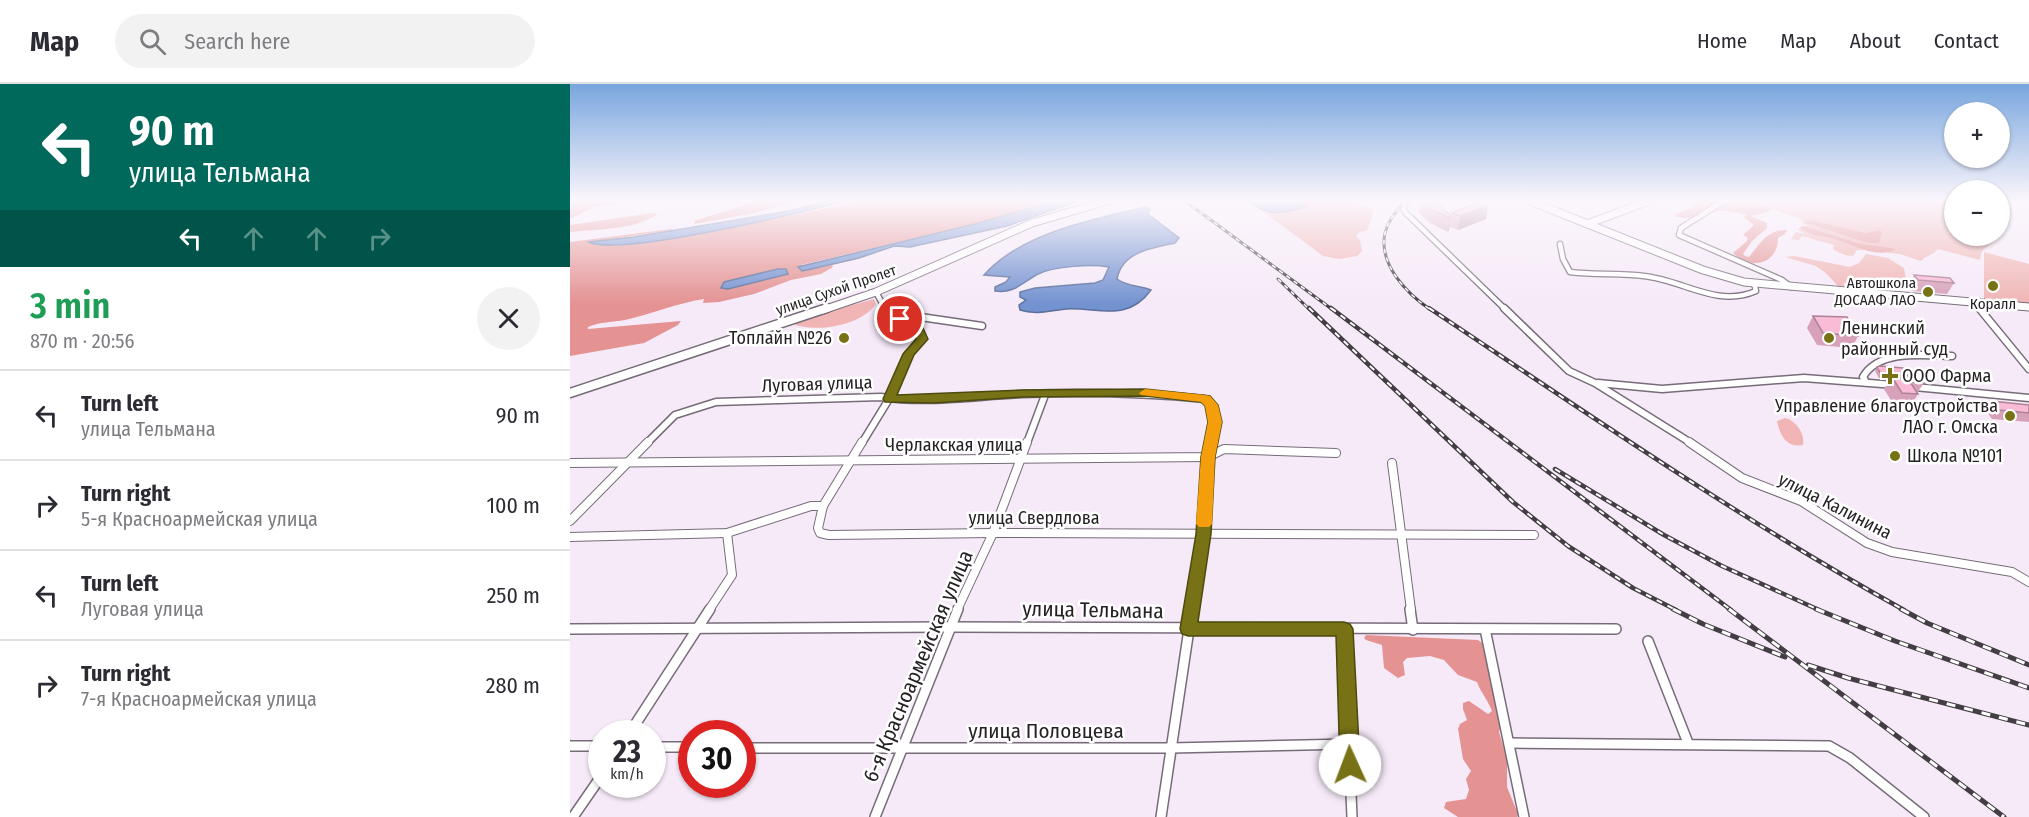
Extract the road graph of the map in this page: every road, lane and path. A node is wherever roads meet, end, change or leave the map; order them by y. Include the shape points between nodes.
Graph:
1 (1004, 235) edge
2 (1429, 235) edge
3 (1615, 235) edge
4 (1679, 235) edge
5 (1560, 244) dead end
6 (1754, 283) junction
7 (1791, 288) junction
8 (876, 292) junction
9 (1974, 303) junction
10 (2029, 307) edge
11 (907, 315) junction
12 (982, 326) dead end
13 (1952, 356) dead end
14 (2029, 369) edge
15 (1866, 382) junction
16 (1595, 383) junction
17 (1901, 385) edge
18 (1912, 386) edge
19 (570, 393) edge
20 (1045, 395) junction
21 (2029, 398) edge
22 (889, 399) junction
23 (1336, 453) dead end
24 (1208, 457) junction
25 (1019, 459) junction
26 (851, 460) junction
27 (570, 463) edge
28 (627, 463) junction
29 (1392, 463) dead end
30 (823, 506) junction
31 (570, 521) edge
32 (993, 533) junction
33 (727, 534) junction
34 (1203, 534) junction
35 (1401, 534) junction
36 (1534, 535) dead end
37 (570, 537) edge
38 (2029, 582) edge
39 (949, 627) junction
40 (570, 629) edge
41 (1188, 629) junction
42 (1344, 629) junction
43 (1485, 629) junction
44 (1616, 629) dead end
45 (697, 630) junction
46 (1413, 630) junction
47 (1648, 641) dead end
48 (638, 720) edge
49 (1688, 742) junction
50 (1509, 743) junction
51 (1349, 744) junction
52 (570, 746) edge
53 (588, 746) edge
54 (756, 748) edge
55 (1171, 748) junction
56 (902, 749) junction
57 (588, 795) edge
58 (573, 817) edge
59 (875, 817) edge
60 (1161, 817) edge
61 (1352, 817) edge
62 (1524, 817) edge
63 (1924, 817) edge

1 - 8 main road, улица Сухой Пролет
2 - 16 street, улица Калинина via 1556,359
3 - 6 main road via 1703,270
4 - 7 street via 1782,280
5 - 6 street via 1569,271 1654,277 1710,296 1749,295 1756,291
6 - 7 main road
7 - 9 main road
8 - 11 street via 883,305
8 - 19 main road, улица Сухой Пролет
9 - 10 main road
9 - 14 street
11 - 12 street
11 - 22 street via 900,319 919,330 922,339 908,354
13 - 15 street via 1914,354 1884,361 1865,371
15 - 16 street via 1804,378 1662,389
15 - 17 street
16 - 38 street, улица Калинина via 1742,478 1801,501 1867,543 1892,552 2012,572
18 - 21 street
20 - 22 street, Луговая улица
20 - 24 street, Луговая улица via 1145,393 1205,399 1212,405 1215,422
20 - 25 street, 6-я Красноармейская улица
22 - 26 street
22 - 28 street, Луговая улица via 716,402 675,415
23 - 24 street, Черлакская улица via 1224,448
24 - 25 street, Черлакская улица
24 - 34 street
25 - 26 street, Черлакская улица
25 - 32 street, 6-я Красноармейская улица
26 - 28 street, Черлакская улица
26 - 30 street
27 - 28 street, Черлакская улица
28 - 31 street, Луговая улица
29 - 35 street
30 - 32 street, улица Свердлова via 818,528 820,533 829,535
30 - 33 street via 811,506
32 - 34 street, улица Свердлова
32 - 39 street, 6-я Красноармейская улица
33 - 37 street
33 - 45 street via 732,575
34 - 35 street, улица Свердлова
34 - 41 street
35 - 36 street, улица Свердлова
35 - 46 street
39 - 41 street, улица Тельмана
39 - 45 street, улица Тельмана
39 - 56 street, 6-я Красноармейская улица
40 - 45 street, улица Тельмана
41 - 42 street, улица Тельмана
41 - 55 street
42 - 46 street, улица Тельмана
42 - 51 street
43 - 44 street, улица Тельмана
43 - 46 street, улица Тельмана
43 - 50 street
45 - 48 street
47 - 49 street
49 - 50 street
49 - 63 street via 1829,746
50 - 62 street
51 - 55 street, улица Половцева
51 - 61 street
52 - 53 street
54 - 56 street, улица Половцева
55 - 56 street, улица Половцева
55 - 60 street
56 - 59 street, 6-я Красноармейская улица
57 - 58 street

